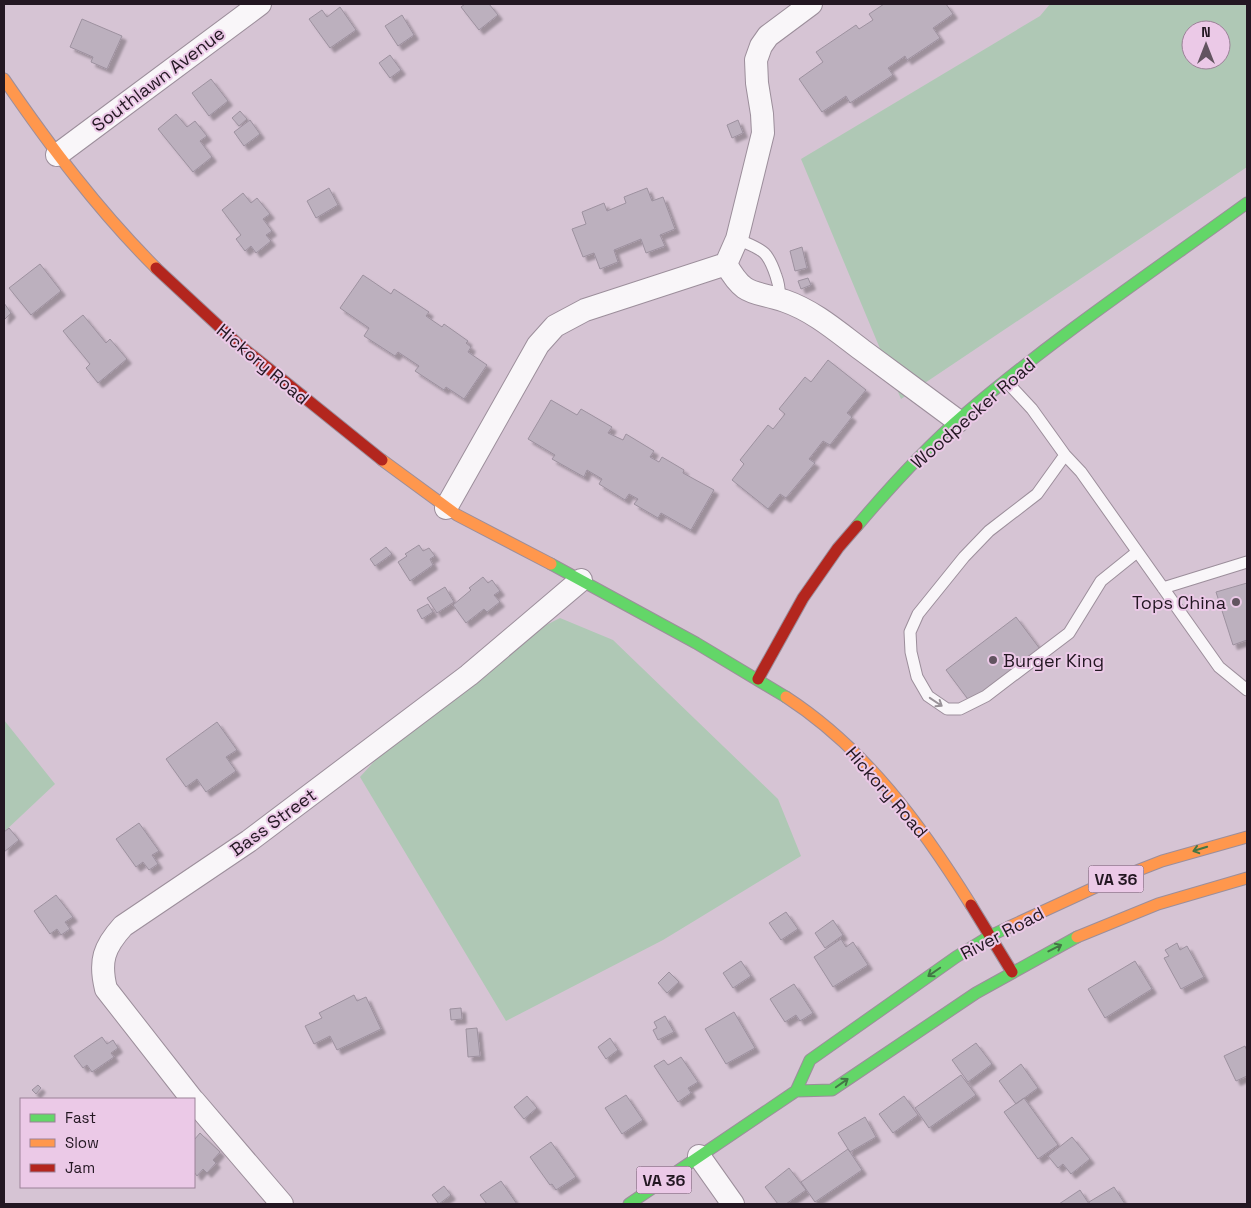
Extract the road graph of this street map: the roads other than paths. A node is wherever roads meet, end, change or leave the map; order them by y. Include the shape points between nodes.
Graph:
1 (260, 4) edge
2 (811, 4) edge
3 (4, 79) edge
4 (57, 155) junction
5 (1247, 203) edge
6 (737, 239) junction
7 (726, 264) junction
8 (779, 300) junction
9 (1006, 381) junction
10 (958, 421) junction
11 (1066, 455) junction
12 (446, 508) junction
13 (1137, 552) junction
14 (1247, 562) edge
15 (581, 580) junction
16 (1163, 588) junction
17 (758, 679) junction
18 (1247, 690) edge
19 (1247, 837) edge
20 (1247, 878) edge
21 (990, 936) junction
22 (1012, 972) junction
23 (796, 1091) junction
24 (191, 1098) edge
25 (195, 1102) edge
26 (699, 1156) junction
27 (282, 1204) edge
28 (629, 1204) edge
29 (733, 1204) edge

1 - 4 street, Southlawn Avenue
2 - 6 street via 768,36 756,60 763,133
3 - 4 main road, Hickory Road
4 - 12 main road, Hickory Road via 89,196 154,267 224,332 286,385
5 - 9 main road, Woodpecker Road
6 - 7 street
6 - 8 lane via 770,258 780,289
7 - 8 street via 733,278 745,289
7 - 12 street via 585,310 555,326 538,345
8 - 10 street via 818,317
9 - 10 main road, Woodpecker Road
9 - 11 lane via 1032,409
10 - 17 main road, Woodpecker Road via 893,484 838,548 803,598
11 - 13 lane
11 -> 13 lane via 1037,494 988,531 918,614 910,632 913,661 917,677 928,696 947,709 960,709 986,696 1070,633 1101,581
12 - 15 main road, Hickory Road
13 - 16 lane
14 - 16 lane
15 - 17 main road, Hickory Road
15 - 24 street, Bass Street via 469,675 249,841 123,926 110,940 103,958 102,974 106,989
16 - 18 lane via 1219,667
17 - 21 main road, Hickory Road via 796,703 857,753 930,841
19 -> 21 main road, River Road / VA 36 via 1162,861 1098,886
22 -> 20 main road, VA 36 via 1084,934 1158,904
21 - 22 main road, Hickory Road
21 -> 23 main road, River Road / VA 36 via 810,1060
23 -> 22 main road, VA 36 via 832,1090
23 - 26 main road, VA 36
25 - 27 street, Bass Street
26 - 28 main road, VA 36
26 - 29 street

